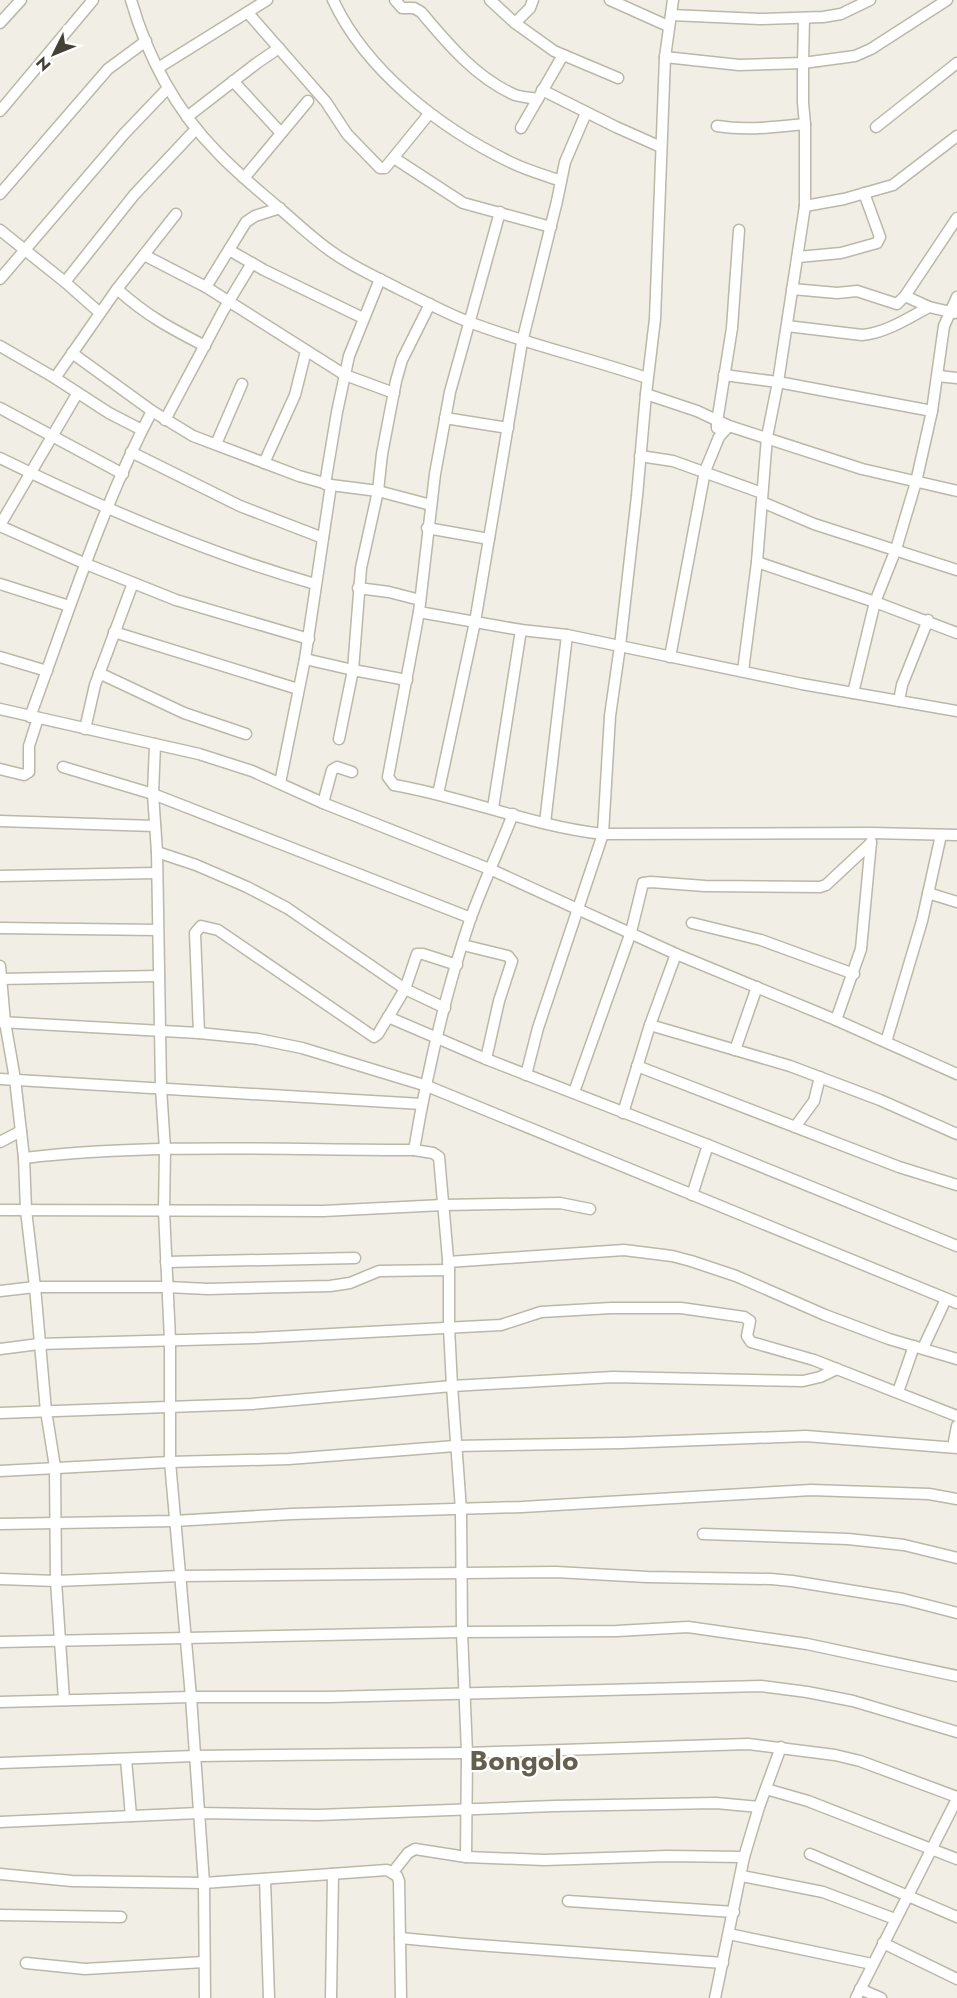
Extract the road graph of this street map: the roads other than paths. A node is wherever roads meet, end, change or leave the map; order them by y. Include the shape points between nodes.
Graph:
1 (21, 0) edge
2 (93, 0) edge
3 (131, 0) edge
4 (267, 0) edge
5 (333, 0) edge
6 (395, 0) edge
7 (490, 0) edge
8 (533, 0) edge
9 (610, 0) edge
10 (673, 0) edge
11 (870, 0) edge
12 (947, 0) edge
13 (248, 13) junction
14 (671, 15) junction
15 (804, 18) junction
16 (1, 20) edge
17 (515, 23) junction
18 (668, 26) junction
19 (146, 41) junction
20 (279, 48) junction
21 (562, 55) junction
22 (665, 57) junction
23 (803, 63) junction
24 (957, 63) edge
25 (158, 68) junction
26 (618, 78) dead end
27 (234, 81) junction
28 (168, 88) junction
29 (540, 94) junction
30 (308, 101) dead end
31 (0, 111) edge
32 (586, 113) junction
33 (429, 114) junction
34 (187, 117) junction
35 (806, 124) junction
36 (717, 126) dead end
37 (876, 127) dead end
38 (521, 128) dead end
39 (196, 129) junction
40 (281, 133) junction
41 (957, 136) edge
42 (661, 147) junction
43 (394, 158) junction
44 (244, 178) junction
45 (561, 181) junction
46 (864, 193) junction
47 (0, 194) edge
48 (805, 206) junction
49 (280, 208) junction
50 (500, 212) junction
51 (176, 214) dead end
52 (957, 218) edge
53 (551, 227) junction
54 (0, 230) edge
55 (739, 230) dead end
56 (24, 250) junction
57 (229, 250) junction
58 (144, 255) junction
59 (798, 257) junction
60 (252, 263) junction
61 (0, 279) edge
62 (380, 279) junction
63 (65, 282) junction
64 (206, 287) junction
65 (117, 289) junction
66 (792, 289) junction
67 (905, 296) junction
68 (957, 297) edge
69 (229, 301) junction
70 (430, 304) junction
71 (929, 307) junction
72 (954, 312) edge
73 (100, 313) junction
74 (363, 318) junction
75 (469, 322) junction
76 (787, 327) junction
77 (522, 342) junction
78 (0, 346) edge
79 (205, 346) junction
80 (306, 351) junction
81 (72, 352) junction
82 (345, 375) junction
83 (724, 375) junction
84 (938, 376) junction
85 (55, 378) junction
86 (647, 378) junction
87 (957, 378) edge
88 (778, 382) junction
89 (242, 384) dead end
90 (394, 393) junction
91 (77, 394) junction
92 (646, 394) junction
93 (0, 408) edge
94 (152, 411) junction
95 (932, 411) junction
96 (445, 418) junction
97 (165, 420) junction
98 (717, 422) junction
99 (729, 426) junction
100 (508, 428) junction
101 (142, 430) junction
102 (52, 436) junction
103 (719, 437) junction
104 (767, 437) junction
105 (216, 444) junction
106 (131, 452) junction
107 (640, 456) junction
108 (0, 458) edge
109 (264, 463) junction
110 (705, 471) junction
111 (30, 473) junction
112 (123, 474) junction
113 (916, 482) junction
114 (328, 484) junction
115 (957, 490) edge
116 (378, 491) junction
117 (762, 498) junction
118 (431, 505) junction
119 (108, 509) junction
120 (0, 526) edge
121 (427, 528) junction
122 (323, 538) junction
123 (489, 539) junction
124 (896, 549) junction
125 (757, 562) junction
126 (86, 564) junction
127 (957, 570) edge
128 (133, 583) junction
129 (0, 584) edge
130 (315, 584) junction
131 (358, 588) junction
132 (420, 600) junction
133 (875, 602) junction
134 (69, 606) junction
135 (419, 612) junction
136 (928, 620) junction
137 (474, 622) junction
138 (521, 630) junction
139 (114, 632) junction
140 (957, 633) edge
141 (567, 635) junction
142 (309, 639) junction
143 (620, 646) junction
144 (0, 657) edge
145 (670, 657) junction
146 (305, 659) junction
147 (353, 670) junction
148 (47, 671) junction
149 (742, 671) junction
150 (99, 673) junction
151 (407, 680) junction
152 (298, 689) junction
153 (853, 693) junction
154 (899, 701) junction
155 (0, 709) edge
156 (957, 711) edge
157 (34, 717) junction
158 (85, 729) junction
159 (246, 734) dead end
160 (339, 739) dead end
161 (155, 744) junction
162 (63, 767) dead end
163 (0, 769) edge
164 (352, 772) dead end
165 (280, 783) junction
166 (153, 794) junction
167 (438, 794) junction
168 (323, 803) junction
169 (493, 808) junction
170 (513, 814) junction
171 (0, 821) edge
172 (545, 823) junction
173 (155, 826) junction
174 (603, 834) junction
175 (941, 835) junction
176 (957, 835) edge
177 (871, 838) junction
178 (157, 852) junction
179 (492, 870) junction
180 (156, 873) junction
181 (0, 876) edge
182 (928, 893) junction
183 (957, 902) edge
184 (578, 910) junction
185 (471, 918) junction
186 (692, 923) dead end
187 (0, 928) edge
188 (157, 930) junction
189 (630, 932) junction
190 (463, 945) junction
191 (676, 954) junction
192 (457, 965) junction
193 (0, 966) edge
194 (854, 974) junction
195 (159, 976) junction
196 (1, 979) edge
197 (757, 987) junction
198 (405, 989) junction
199 (445, 1008) junction
200 (388, 1017) junction
201 (836, 1020) junction
202 (2, 1022) edge
203 (650, 1025) junction
204 (160, 1031) junction
205 (199, 1033) junction
206 (438, 1038) junction
207 (886, 1042) junction
208 (735, 1050) junction
209 (486, 1059) junction
210 (637, 1066) junction
211 (956, 1072) edge
212 (526, 1075) junction
213 (820, 1077) junction
214 (0, 1079) edge
215 (15, 1079) junction
216 (427, 1086) junction
217 (160, 1088) junction
218 (574, 1092) junction
219 (422, 1104) junction
220 (622, 1113) junction
221 (795, 1127) junction
222 (21, 1131) junction
223 (957, 1134) edge
224 (0, 1142) edge
225 (708, 1145) junction
226 (165, 1149) junction
227 (414, 1150) junction
228 (24, 1158) junction
229 (957, 1185) edge
230 (692, 1195) junction
231 (443, 1205) junction
232 (590, 1209) dead end
233 (0, 1210) edge
234 (26, 1210) junction
235 (164, 1211) junction
236 (957, 1246) edge
237 (355, 1258) dead end
238 (166, 1262) junction
239 (448, 1266) junction
240 (35, 1287) junction
241 (167, 1287) junction
242 (0, 1291) edge
243 (952, 1301) edge
244 (448, 1327) junction
245 (170, 1340) junction
246 (39, 1344) junction
247 (919, 1347) junction
248 (0, 1349) edge
249 (957, 1359) edge
250 (837, 1369) junction
251 (452, 1386) junction
252 (898, 1392) junction
253 (170, 1406) junction
254 (46, 1411) junction
255 (0, 1413) edge
256 (957, 1416) edge
257 (957, 1426) edge
258 (455, 1446) junction
259 (955, 1448) edge
260 (170, 1462) junction
261 (55, 1467) junction
262 (0, 1471) edge
263 (957, 1499) edge
264 (462, 1510) junction
265 (174, 1521) junction
266 (0, 1524) edge
267 (55, 1524) junction
268 (703, 1534) dead end
269 (957, 1558) edge
270 (463, 1573) junction
271 (181, 1576) junction
272 (0, 1580) edge
273 (56, 1581) junction
274 (957, 1613) edge
275 (462, 1632) junction
276 (186, 1638) junction
277 (58, 1640) junction
278 (0, 1642) edge
279 (957, 1676) edge
280 (465, 1692) junction
281 (191, 1696) junction
282 (64, 1701) junction
283 (0, 1702) edge
284 (957, 1732) edge
285 (781, 1747) junction
286 (467, 1753) junction
287 (195, 1756) junction
288 (126, 1760) junction
289 (0, 1763) edge
290 (766, 1789) junction
291 (957, 1798) edge
292 (759, 1807) junction
293 (465, 1809) junction
294 (199, 1814) junction
295 (131, 1816) junction
296 (0, 1822) edge
297 (931, 1849) junction
298 (810, 1854) dead end
299 (466, 1857) junction
300 (744, 1857) junction
301 (957, 1859) edge
302 (393, 1872) junction
303 (0, 1874) edge
304 (333, 1874) junction
305 (742, 1876) junction
306 (265, 1879) junction
307 (204, 1883) junction
308 (907, 1897) junction
309 (568, 1901) dead end
310 (734, 1912) junction
311 (0, 1915) edge
312 (121, 1917) dead end
313 (957, 1917) edge
314 (895, 1919) junction
315 (729, 1934) junction
316 (400, 1938) junction
317 (884, 1943) junction
318 (204, 1962) junction
319 (26, 1963) dead end
320 (723, 1963) junction
321 (872, 1964) junction
322 (957, 1979) edge
323 (858, 1994) edge
324 (205, 1998) edge
325 (269, 1998) edge
326 (331, 1998) edge
327 (401, 1998) edge
328 (715, 1998) edge
329 (881, 1998) edge

1 - 16 street
2 - 31 street
3 - 19 street
4 - 13 street
5 - 33 street via 343,22 366,53
6 - 29 street via 402,8 421,12 465,61 490,80 516,95
7 - 17 street
8 - 17 street
9 - 18 street
10 - 14 street
11 - 15 street via 841,14
12 - 23 street via 871,49 855,56
13 - 20 street
13 - 25 street
14 - 15 street
14 - 18 street
15 - 23 street
17 - 21 street
18 - 22 street
19 - 25 street
19 - 47 street via 108,69
20 - 27 street
20 - 43 street via 378,167 385,168
21 - 26 street
21 - 29 street
22 - 23 street via 738,65
22 - 42 street
23 - 35 street
24 - 37 street
25 - 28 street
27 - 34 street
27 - 40 street
28 - 34 street
28 - 56 street
29 - 32 street
29 - 38 street
30 - 40 street
32 - 42 street
32 - 45 street
33 - 43 street
33 - 45 street via 494,154
34 - 39 street
35 - 36 street via 759,129
35 - 48 street
39 - 44 street
39 - 63 street via 134,195
40 - 44 street
41 - 46 street via 900,181
42 - 86 street via 655,319
43 - 50 street via 463,203
44 - 49 street
45 - 53 street
46 - 48 street
46 - 59 street via 880,237 877,243 841,253
48 - 59 street
49 - 57 street via 249,219
49 - 62 street via 334,253
50 - 53 street
50 - 75 street
51 - 58 street
52 - 67 street
53 - 77 street
54 - 56 street
55 - 83 street via 732,328
56 - 61 street
56 - 63 street
57 - 60 street
57 - 64 street
58 - 64 street
58 - 65 street
59 - 66 street
60 - 69 street
60 - 74 street
62 - 70 street
62 - 74 street
63 - 73 street
64 - 69 street
65 - 73 street
65 - 79 street via 158,322
66 - 67 street via 857,291 895,304
66 - 76 street
67 - 71 street
68 - 72 street
69 - 79 street
69 - 80 street
70 - 75 street
70 - 90 street via 402,360
71 - 72 street
71 - 76 street via 874,334
72 - 84 street via 944,326
73 - 81 street
74 - 82 street
75 - 77 street
75 - 96 street
76 - 88 street
77 - 86 street
77 - 100 street
78 - 85 street
79 - 97 street
80 - 82 street
80 - 109 street via 295,395
81 - 85 street
81 - 94 street
82 - 90 street
82 - 114 street
83 - 88 street
83 - 98 street
84 - 87 street
84 - 95 street
85 - 91 street
86 - 92 street
88 - 95 street
88 - 104 street
89 - 105 street
90 - 116 street
91 - 101 street
91 - 102 street
92 - 98 street
92 - 107 street
93 - 102 street
94 - 97 street
94 - 101 street
95 - 113 street
96 - 100 street
96 - 118 street
97 - 105 street
98 - 99 street
98 - 103 street
99 - 103 street
99 - 104 street
100 - 123 street
101 - 106 street
102 - 111 street
102 - 112 street
103 - 110 street
104 - 113 street via 862,469
104 - 117 street
105 - 109 street
106 - 112 street
106 - 122 street via 240,506
107 - 110 street
107 - 143 street
108 - 111 street
109 - 114 street
110 - 117 street
110 - 145 street
111 - 119 street
111 - 120 street
112 - 119 street
113 - 115 street
113 - 124 street
114 - 116 street
114 - 122 street
116 - 118 street
116 - 131 street
117 - 124 street via 814,524
117 - 125 street
118 - 121 street
119 - 126 street
119 - 130 street via 220,554
120 - 126 street
121 - 123 street
121 - 132 street
122 - 130 street
123 - 137 street
124 - 127 street
124 - 133 street
125 - 133 street
125 - 149 street
126 - 128 street
126 - 134 street
128 - 139 street
128 - 142 street via 176,600
129 - 134 street
130 - 142 street
131 - 132 street
131 - 147 street
132 - 135 street
133 - 136 street
133 - 153 street
134 - 148 street
135 - 137 street
135 - 151 street
136 - 140 street
136 - 154 street
137 - 138 street
137 - 167 street
138 - 141 street
138 - 169 street
139 - 150 street
139 - 152 street
141 - 143 street
141 - 172 street
142 - 146 street
143 - 145 street
143 - 174 street via 610,716
144 - 148 street
145 - 149 street
146 - 147 street
146 - 152 street
147 - 151 street
147 - 160 street
148 - 157 street
149 - 153 street
150 - 158 street
150 - 159 street via 175,709
151 - 167 street via 388,779 394,785
152 - 165 street
153 - 154 street
154 - 156 street
155 - 157 street
157 - 158 street
157 - 163 street via 29,772 24,775
158 - 161 street
161 - 165 street via 226,761
161 - 166 street
162 - 166 street
164 - 168 street via 334,768
165 - 168 street
166 - 173 street
166 - 185 street
167 - 169 street
168 - 179 street
169 - 170 street
170 - 172 street
170 - 179 street
171 - 173 street
172 - 174 street
173 - 178 street
174 - 177 street
174 - 184 street
175 - 176 street
175 - 177 street
175 - 182 street
177 - 189 street via 820,887 644,883
177 - 194 street via 864,932
178 - 180 street
178 - 198 street via 217,874 277,903
179 - 184 street
179 - 185 street
180 - 181 street
180 - 188 street
182 - 183 street
182 - 207 street
184 - 189 street
184 - 212 street
185 - 190 street
186 - 194 street via 761,940
187 - 188 street
188 - 195 street
189 - 191 street
189 - 218 street
190 - 192 street
190 - 209 street via 508,956 512,961
191 - 197 street
191 - 203 street
192 - 198 street via 419,953
192 - 199 street
193 - 196 street
194 - 201 street
195 - 196 street
195 - 204 street
196 - 202 street
197 - 201 street
197 - 208 street
198 - 199 street
198 - 200 street
199 - 206 street
200 - 205 street via 374,1036 218,930 205,926 198,927 195,933
200 - 206 street
201 - 207 street
202 - 204 street
202 - 215 street
203 - 208 street
203 - 210 street
204 - 205 street
204 - 217 street
205 - 216 street via 302,1048
206 - 209 street
206 - 216 street
207 - 211 street
208 - 213 street
209 - 212 street
210 - 220 street
210 - 221 street
212 - 218 street
213 - 221 street via 814,1101
213 - 223 street
214 - 215 street
215 - 217 street
215 - 222 street
216 - 219 street
216 - 230 street
217 - 219 street
217 - 226 street
218 - 220 street
219 - 227 street
220 - 225 street
221 - 229 street
222 - 224 street
222 - 228 street
225 - 230 street
225 - 236 street
226 - 227 street
226 - 228 street via 81,1151
226 - 235 street
227 - 231 street via 439,1157
228 - 234 street
230 - 243 street
231 - 232 street via 560,1203
231 - 235 street via 323,1211
231 - 239 street
233 - 234 street
234 - 235 street
234 - 240 street
235 - 238 street
237 - 238 street
238 - 241 street
239 - 241 street via 380,1271 342,1286
239 - 244 street
239 - 247 street via 616,1250 672,1256 736,1276 890,1340
240 - 241 street
240 - 242 street
240 - 246 street
241 - 245 street
243 - 247 street
244 - 245 street
244 - 250 street via 501,1325 540,1312 570,1310 659,1307 705,1311 748,1319 751,1324 747,1338 751,1342
244 - 251 street
245 - 246 street
245 - 253 street
246 - 248 street
246 - 254 street
247 - 249 street
247 - 252 street
250 - 251 street via 803,1381 613,1377
250 - 252 street
251 - 253 street via 252,1404
251 - 258 street
252 - 256 street
253 - 254 street
253 - 260 street
254 - 255 street
254 - 261 street
257 - 259 street
258 - 259 street via 806,1436
258 - 260 street via 289,1459
258 - 264 street
260 - 261 street
260 - 265 street
261 - 262 street
261 - 267 street
263 - 264 street via 929,1494 811,1490
264 - 265 street
264 - 270 street
265 - 267 street
265 - 271 street
266 - 267 street
267 - 273 street
268 - 269 street via 848,1539 904,1545
270 - 271 street
270 - 274 street via 771,1579 903,1599
270 - 275 street
271 - 273 street
271 - 276 street
272 - 273 street
273 - 277 street
275 - 276 street
275 - 279 street via 688,1627 807,1644
275 - 280 street
276 - 277 street
276 - 281 street
277 - 278 street
277 - 282 street
280 - 281 street
280 - 284 street via 761,1686 853,1701
280 - 286 street
281 - 282 street
281 - 287 street
282 - 283 street
285 - 286 street via 748,1743
285 - 290 street
285 - 291 street via 860,1761
286 - 287 street
286 - 293 street
287 - 288 street
287 - 294 street
288 - 289 street
288 - 295 street
290 - 292 street
290 - 297 street via 808,1801
291 - 297 street
292 - 293 street via 716,1803
292 - 300 street
293 - 294 street via 318,1815
293 - 299 street
294 - 295 street
294 - 307 street
295 - 296 street
297 - 301 street
297 - 308 street
298 - 308 street
299 - 300 street
299 - 302 street via 415,1849
300 - 305 street
302 - 304 street via 380,1869
302 - 316 street via 399,1881
303 - 307 street via 72,1881
304 - 306 street
304 - 326 street
305 - 310 street
305 - 314 street via 823,1892
306 - 307 street
306 - 325 street
307 - 318 street
308 - 313 street
308 - 314 street
309 - 310 street
310 - 315 street
311 - 312 street
314 - 317 street
315 - 320 street
315 - 321 street
316 - 320 street
316 - 327 street
317 - 321 street
317 - 322 street
318 - 319 street via 85,1969
318 - 324 street
320 - 328 street
321 - 323 street
323 - 329 street

